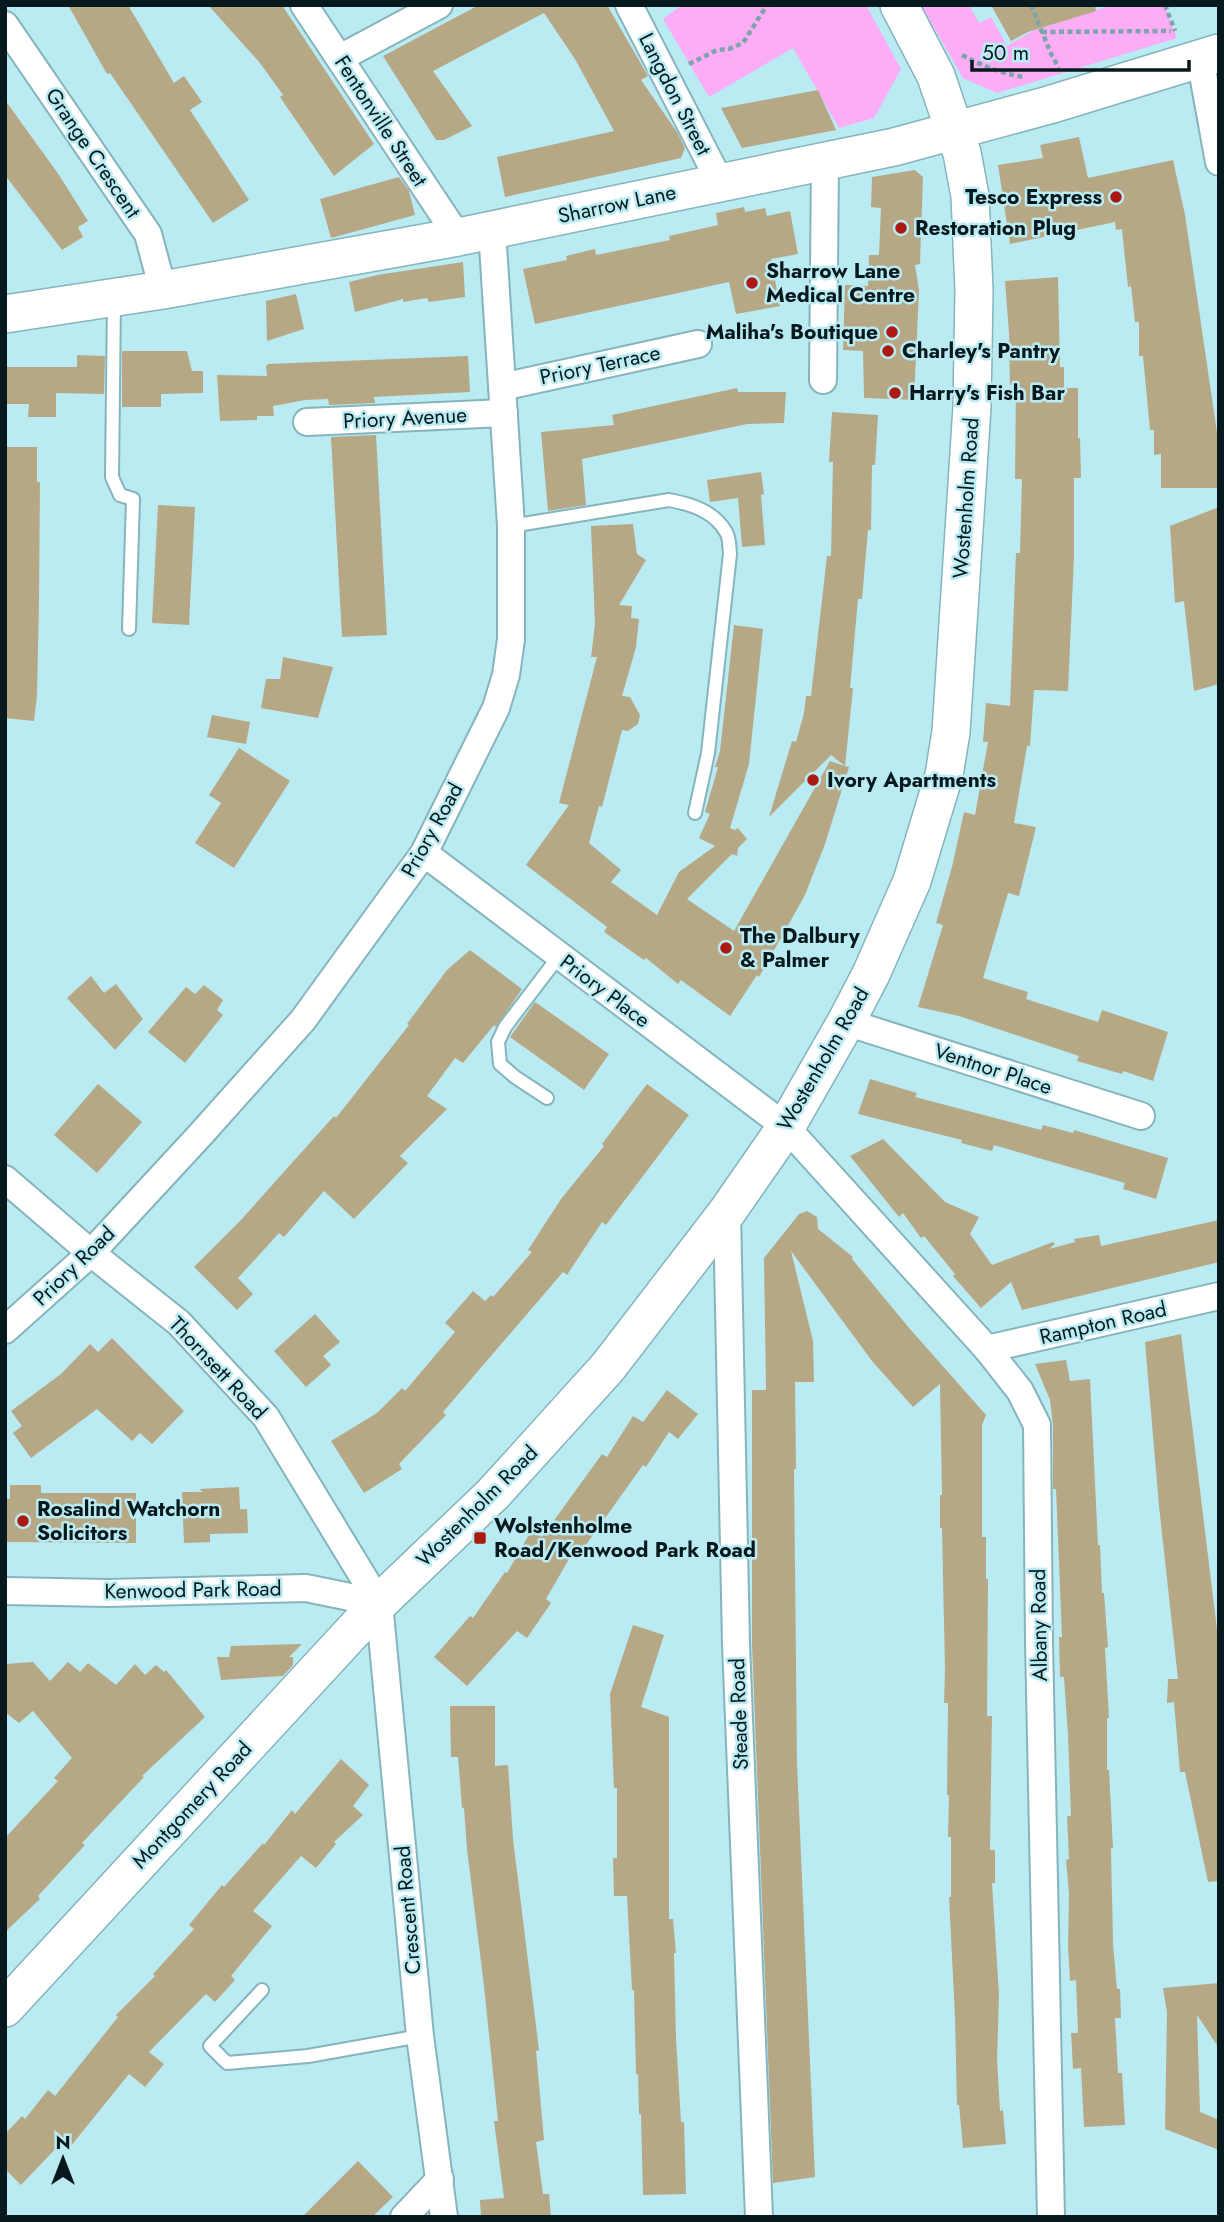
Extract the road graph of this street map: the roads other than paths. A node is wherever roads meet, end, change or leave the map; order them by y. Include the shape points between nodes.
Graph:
1 (304, 5) edge
2 (439, 5) edge
3 (628, 5) edge
4 (899, 5) edge
5 (5, 25) edge
6 (1202, 47) edge
7 (340, 58) junction
8 (956, 132) junction
9 (825, 160) junction
10 (1219, 163) edge
11 (720, 182) junction
12 (475, 233) junction
13 (163, 290) junction
14 (114, 297) junction
15 (5, 314) edge
16 (698, 344) dead end
17 (822, 380) dead end
18 (502, 387) junction
19 (504, 413) junction
20 (307, 422) dead end
21 (511, 526) junction
22 (130, 629) dead end
23 (695, 813) dead end
24 (424, 853) junction
25 (559, 956) junction
26 (846, 1022) junction
27 (547, 1098) dead end
28 (1141, 1116) dead end
29 (786, 1127) junction
30 (5, 1179) edge
31 (727, 1212) junction
32 (92, 1253) junction
33 (1219, 1297) edge
34 (5, 1330) edge
35 (987, 1349) junction
36 (5, 1591) edge
37 (379, 1602) junction
38 (261, 1990) dead end
39 (8, 1999) edge
40 (420, 2036) junction
41 (440, 2179) junction
42 (404, 2217) edge
43 (444, 2217) edge
44 (759, 2217) edge
45 (1051, 2217) edge

1 - 7 street, Fentonville Street
2 - 7 street
3 - 11 street, Langdon Street
4 - 8 street, Wostenholm Road via 936,76
5 - 13 street, Grange Crescent via 148,234
6 - 8 street, Sharrow Lane via 1078,95
6 - 10 street
7 - 12 street, Fentonville Street
8 - 9 street, Sharrow Lane
8 - 26 street, Wostenholm Road via 970,196 974,290 970,454 951,732 944,775 912,881
9 - 11 street, Sharrow Lane
9 - 17 street
11 - 12 street, Sharrow Lane
12 - 13 street, Sharrow Lane
12 - 18 street, Priory Road
13 - 14 street, Sharrow Lane
14 - 15 street, Sharrow Lane
14 - 22 lane via 112,477 120,495 133,499
16 - 18 street, Priory Terrace
18 - 19 street, Priory Road
19 - 20 street, Priory Avenue
19 - 21 street, Priory Road
21 - 23 lane via 669,500 692,504 728,534 730,554 708,753
21 - 24 street, Priory Road via 511,639 506,675 496,708
24 - 25 street, Priory Place
24 - 32 street, Priory Road via 303,1020
25 - 27 lane via 498,1042 500,1064
25 - 29 street, Priory Place
26 - 28 street, Ventnor Place
26 - 29 street, Wostenholm Road
29 - 31 street, Wostenholm Road
29 - 35 street, Albany Road
30 - 32 street, Thornsett Road
31 - 37 street, Wostenholm Road via 608,1367 493,1494
31 - 44 street, Steade Road via 736,1644
32 - 34 street, Priory Road
32 - 37 street, Thornsett Road via 179,1323 266,1417
33 - 35 street, Rampton Road
35 - 45 street, Albany Road via 1020,1391 1037,1425
36 - 37 street, Kenwood Park Road via 306,1588
37 - 39 street, Montgomery Road
37 - 40 street, Crescent Road
38 - 40 lane via 210,2046 227,2063 308,2056
40 - 41 street, Crescent Road
41 - 42 street
41 - 43 street, Crescent Road

